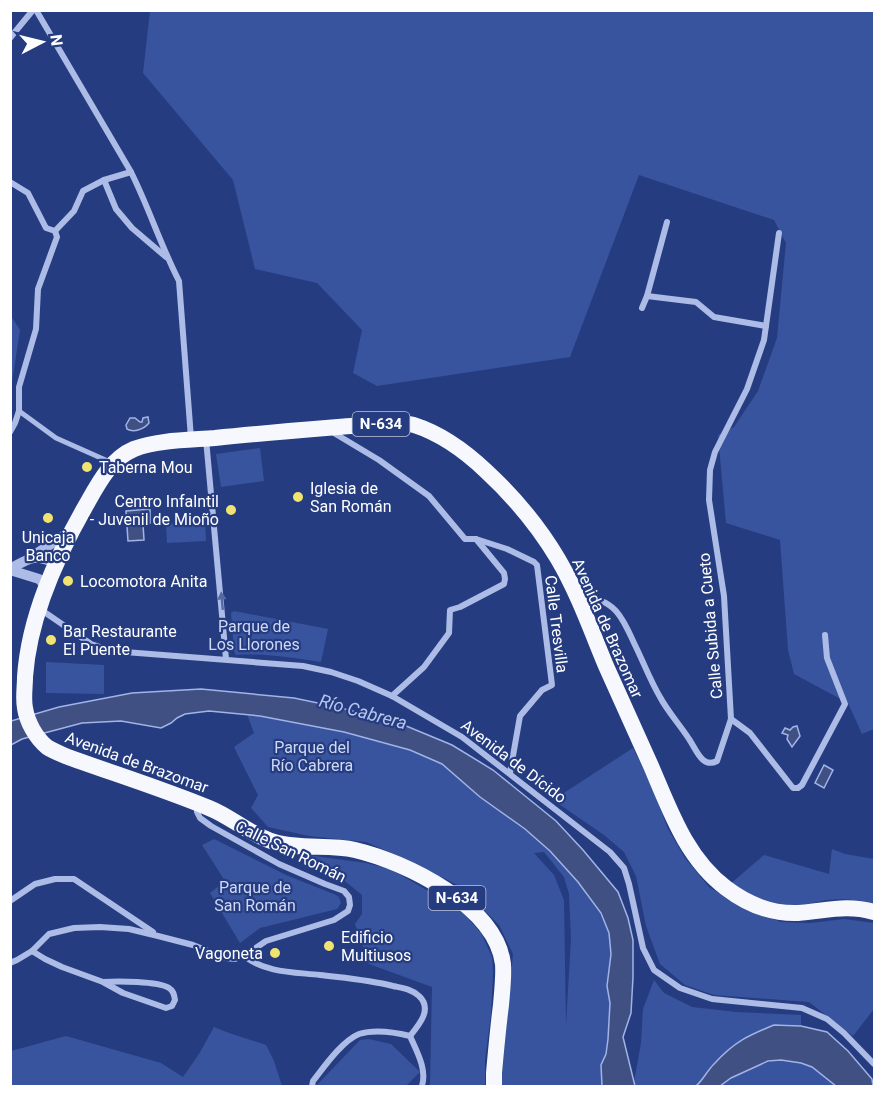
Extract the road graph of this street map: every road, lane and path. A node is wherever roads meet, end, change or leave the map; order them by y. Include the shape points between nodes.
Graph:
1 (35, 10) edge
2 (10, 38) edge
3 (131, 172) junction
4 (104, 180) junction
5 (10, 182) edge
6 (667, 222) dead end
7 (55, 231) junction
8 (779, 233) dead end
9 (168, 260) junction
10 (647, 296) junction
11 (642, 308) dead end
12 (766, 326) junction
13 (19, 411) junction
14 (334, 428) junction
15 (10, 432) edge
16 (199, 439) junction
17 (114, 463) junction
18 (72, 530) junction
19 (476, 539) junction
20 (30, 558) junction
21 (56, 563) junction
22 (10, 570) edge
23 (47, 587) junction
24 (578, 597) junction
25 (39, 609) junction
26 (825, 635) dead end
27 (226, 659) junction
28 (392, 696) junction
29 (731, 719) junction
30 (510, 773) junction
31 (197, 803) junction
32 (10, 901) edge
33 (874, 912) edge
34 (158, 936) junction
35 (32, 951) junction
36 (244, 956) junction
37 (10, 963) edge
38 (103, 982) junction
39 (410, 1036) junction
40 (874, 1064) edge
41 (312, 1086) edge
42 (422, 1086) edge
43 (494, 1086) edge

1 - 2 street
1 - 3 street
3 - 4 street
3 - 9 street
4 - 7 street via 83,191 74,211
4 - 9 street via 116,209
5 - 7 street via 28,193 46,228
6 - 10 street
7 - 13 street via 57,237 38,289 36,329 19,387
8 - 12 street, Calle Subida a Cueto
9 - 16 street via 179,281
10 - 11 street
10 - 12 street via 696,302 714,317
12 - 29 street, Calle Subida a Cueto via 747,389 715,452 710,471 710,500 724,596
13 - 15 street
13 - 17 street via 56,438
14 - 16 highway, Avenida de Brazomar / N-634
14 - 19 street, Calle Tresvilla via 334,434 429,496 465,539
14 - 24 highway, Avenida de Brazomar / N-634 via 412,424 441,436 468,454 535,525
16 - 17 highway, Avenida de Brazomar / N-634 via 134,449
27 -> 16 street
17 - 18 highway, Avenida de Brazomar / N-634
18 - 20 street
18 - 21 highway, Avenida de Brazomar / N-634
19 - 28 street, Calle Tresvilla via 504,573 504,584 450,610 449,633 424,667
19 - 30 street, Calle Tresvilla via 537,565 552,685 542,690 520,716
20 - 21 street
20 - 22 street
21 - 23 highway, Avenida de Brazomar / N-634
22 - 23 street via 39,579
23 - 25 highway, Avenida de Brazomar / N-634
24 - 29 street, Calle Subida a Cueto via 605,603 624,621 661,699 701,760 711,764 717,761
24 - 33 highway, Avenida de Brazomar / N-634 via 682,837 700,863 726,888 749,903 775,912 859,908
25 - 27 street, Avenida de Dícido via 91,644 112,651
25 - 31 highway, Avenida de Brazomar / N-634 via 24,693 29,723 37,736 68,757
26 - 29 street via 827,658 845,704 802,785 793,788 750,733
27 - 28 street, Avenida de Dícido via 331,672
28 - 30 street, Avenida de Dícido via 462,736
30 - 40 street, Avenida de Dícido via 610,852 624,868 643,948 654,970 680,988 712,999 802,1008 827,1019
31 - 36 street, Calle San Román via 200,818 211,826 279,864 344,891 349,897 348,911 334,920 266,941
31 - 43 highway, Avenida de Brazomar / N-634 via 276,842 353,850 384,858 430,879 467,905 487,927 503,964
32 - 34 street via 35,884 74,879
34 - 35 street via 129,929 74,928 49,934
34 - 36 street via 226,958
35 - 37 street
35 - 38 street
36 - 39 street via 264,967 370,981 412,991 425,1007 420,1025
38 - 38 street via 166,1008 175,1000 168,987
39 - 41 street via 392,1032 359,1034 333,1056
39 - 42 street via 423,1071

